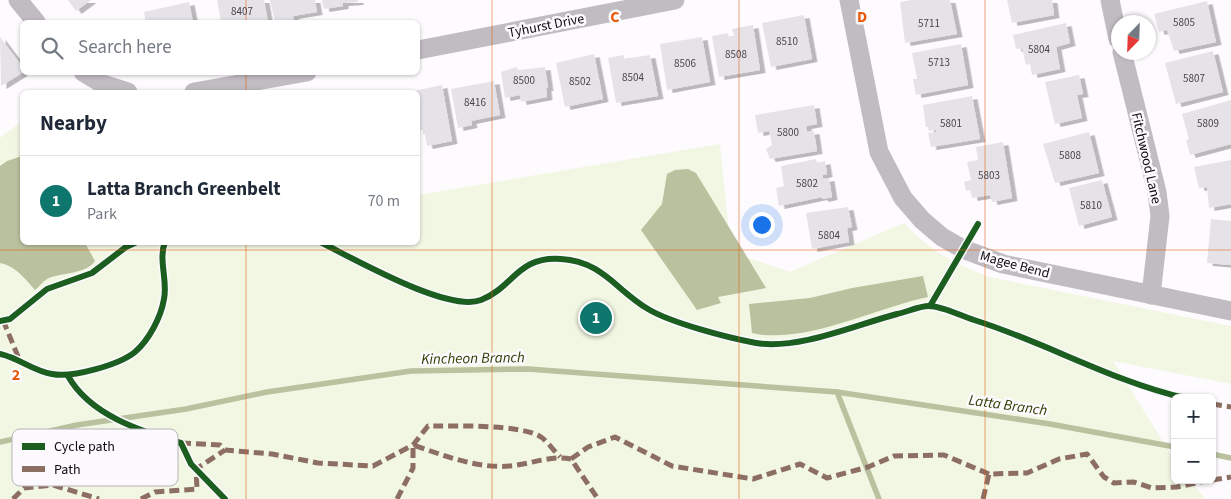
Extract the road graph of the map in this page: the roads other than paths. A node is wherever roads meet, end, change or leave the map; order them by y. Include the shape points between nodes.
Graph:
1 (18, 0) edge
2 (675, 0) edge
3 (849, 0) edge
4 (1110, 0) edge
5 (1113, 15) edge
6 (34, 20) edge
7 (420, 50) edge
8 (1124, 60) edge
9 (88, 75) edge
10 (290, 75) edge
11 (122, 90) edge
12 (205, 90) edge
13 (1151, 295) junction
14 (1231, 311) edge

1 - 6 street
2 - 7 street, Tyhurst Drive
3 - 13 street, Magee Bend via 879,152 903,198 922,220 963,249 1003,264
4 - 5 street
8 - 13 street, Fitchwood Lane via 1160,216
9 - 11 street
10 - 12 street
13 - 14 street, Magee Bend

